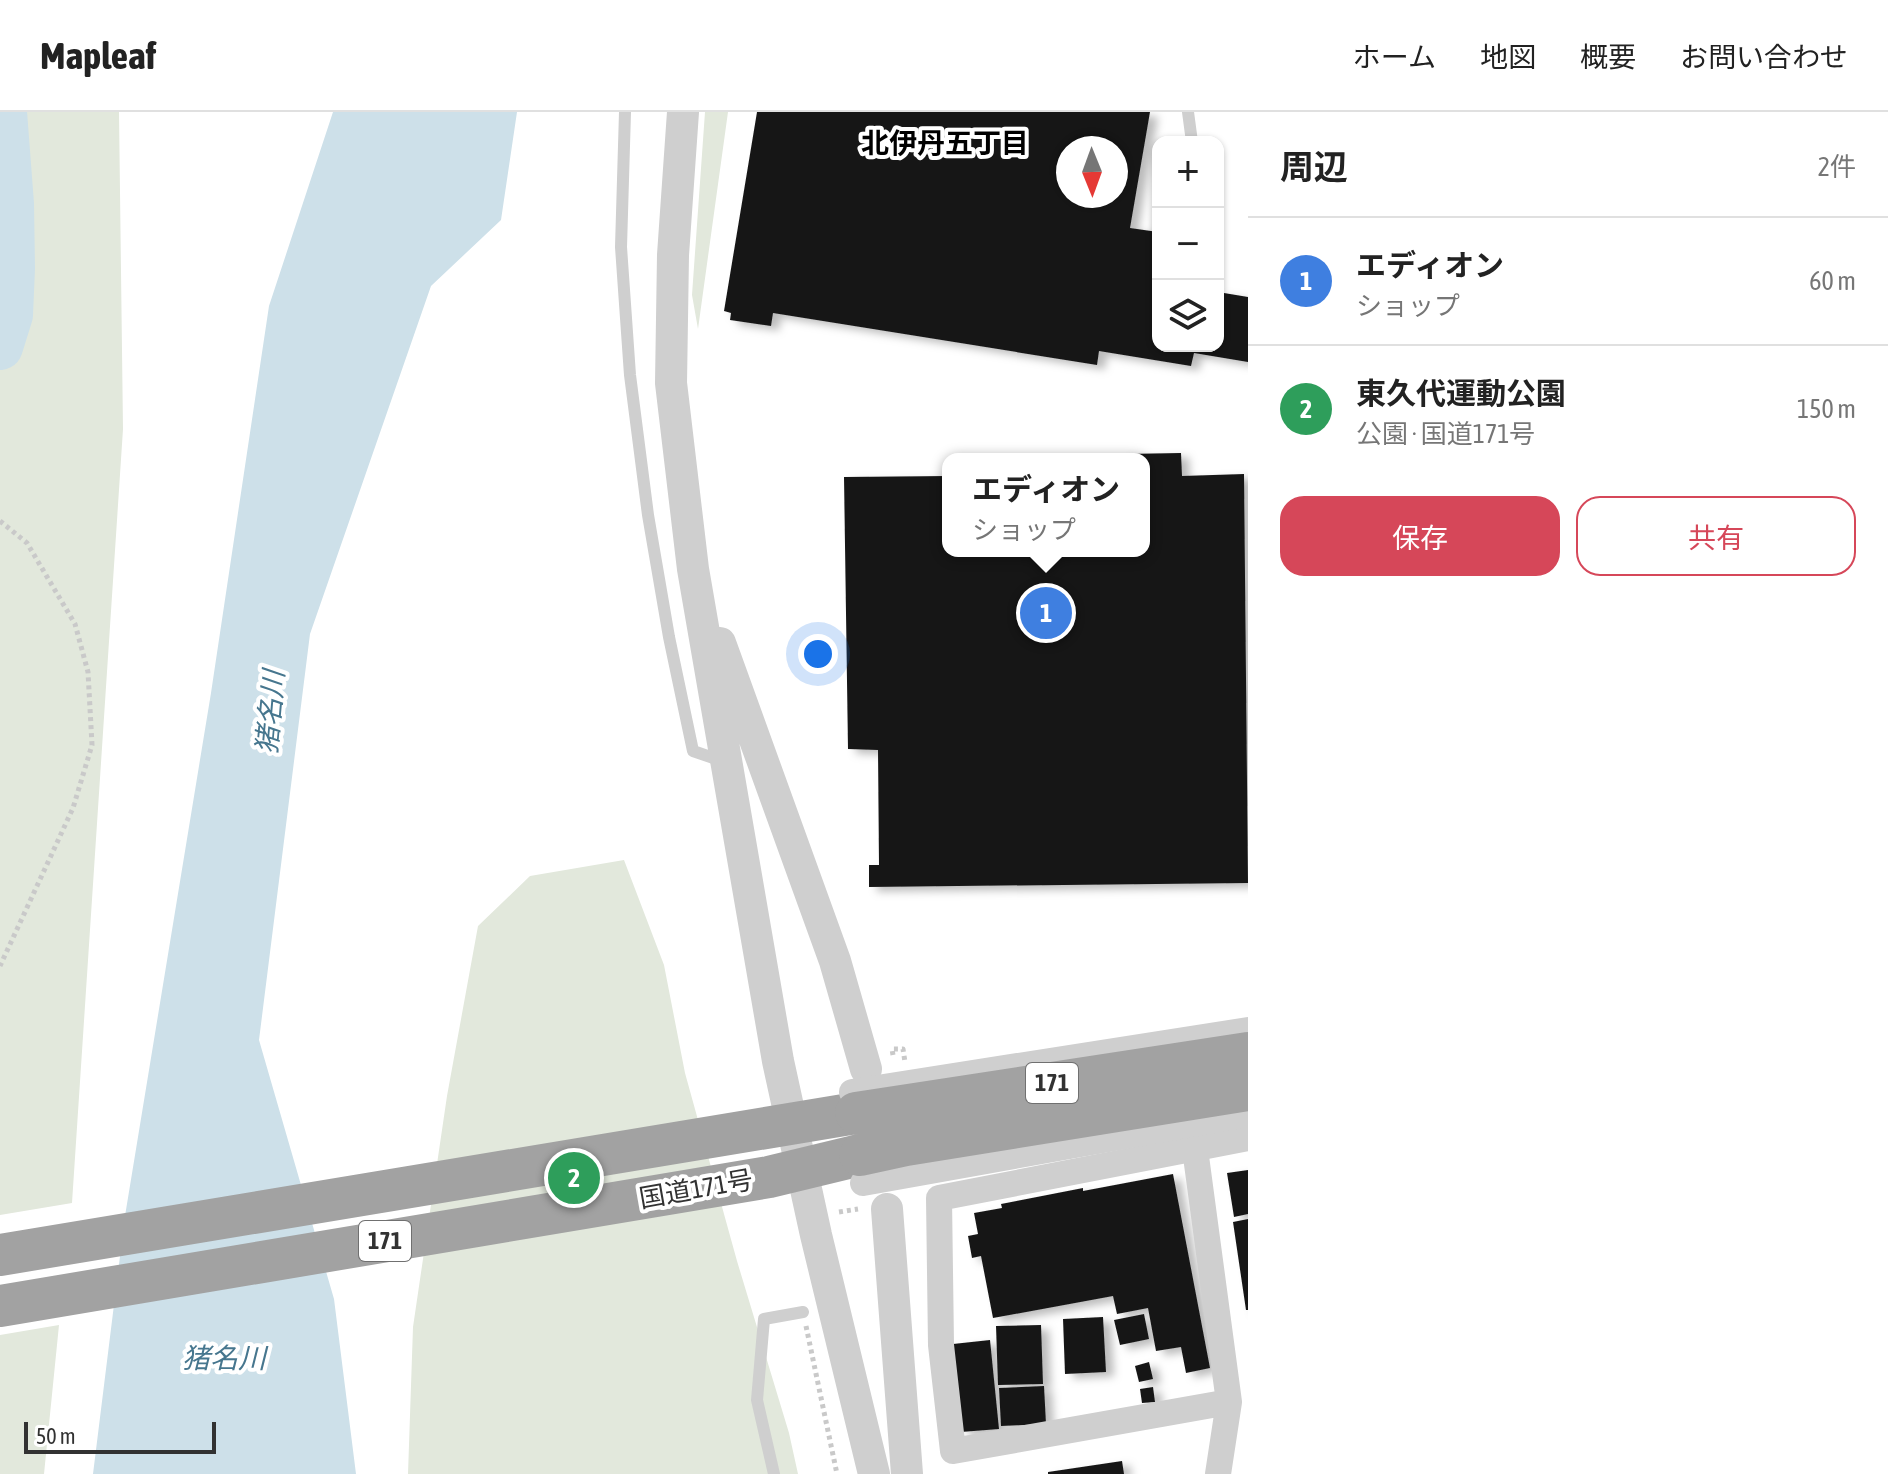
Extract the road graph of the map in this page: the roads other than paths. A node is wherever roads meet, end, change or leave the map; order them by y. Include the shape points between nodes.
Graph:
1 (625, 112) edge
2 (683, 112) edge
3 (1188, 112) edge
4 (1191, 136) edge
5 (693, 569) junction
6 (725, 762) junction
7 (1248, 1030) edge
8 (1248, 1053) edge
9 (1248, 1090) edge
10 (858, 1092) junction
11 (1248, 1114) edge
12 (776, 1126) junction
13 (1248, 1138) edge
14 (1195, 1149) junction
15 (861, 1169) junction
16 (785, 1172) junction
17 (887, 1209) dead end
18 (0, 1255) edge
19 (0, 1306) edge
20 (803, 1312) dead end
21 (1229, 1402) junction
22 (774, 1474) edge
23 (874, 1474) edge
24 (907, 1474) edge
25 (1218, 1474) edge

1 - 6 lane via 622,261 648,515 693,751
2 - 5 street via 671,383
3 - 4 lane
5 - 6 street
5 - 10 street via 835,961
6 - 12 street via 778,1061
7 - 10 street, bridge
8 - 10 highway, 国道171号 / 171, bridge
9 - 15 highway, 国道171号 / 171, bridge via 906,1145
10 - 12 highway, 国道171号 / 171
11 - 15 street, bridge
12 - 16 street
12 - 18 highway, 国道171号 / 171
13 - 14 street
14 - 21 street
14 - 21 street via 939,1198 941,1345 953,1451
15 - 16 highway, 国道171号 / 171
16 - 19 highway, 国道171号 / 171
16 - 23 street
17 - 24 street
20 - 22 lane via 764,1319 757,1400
21 - 25 street

